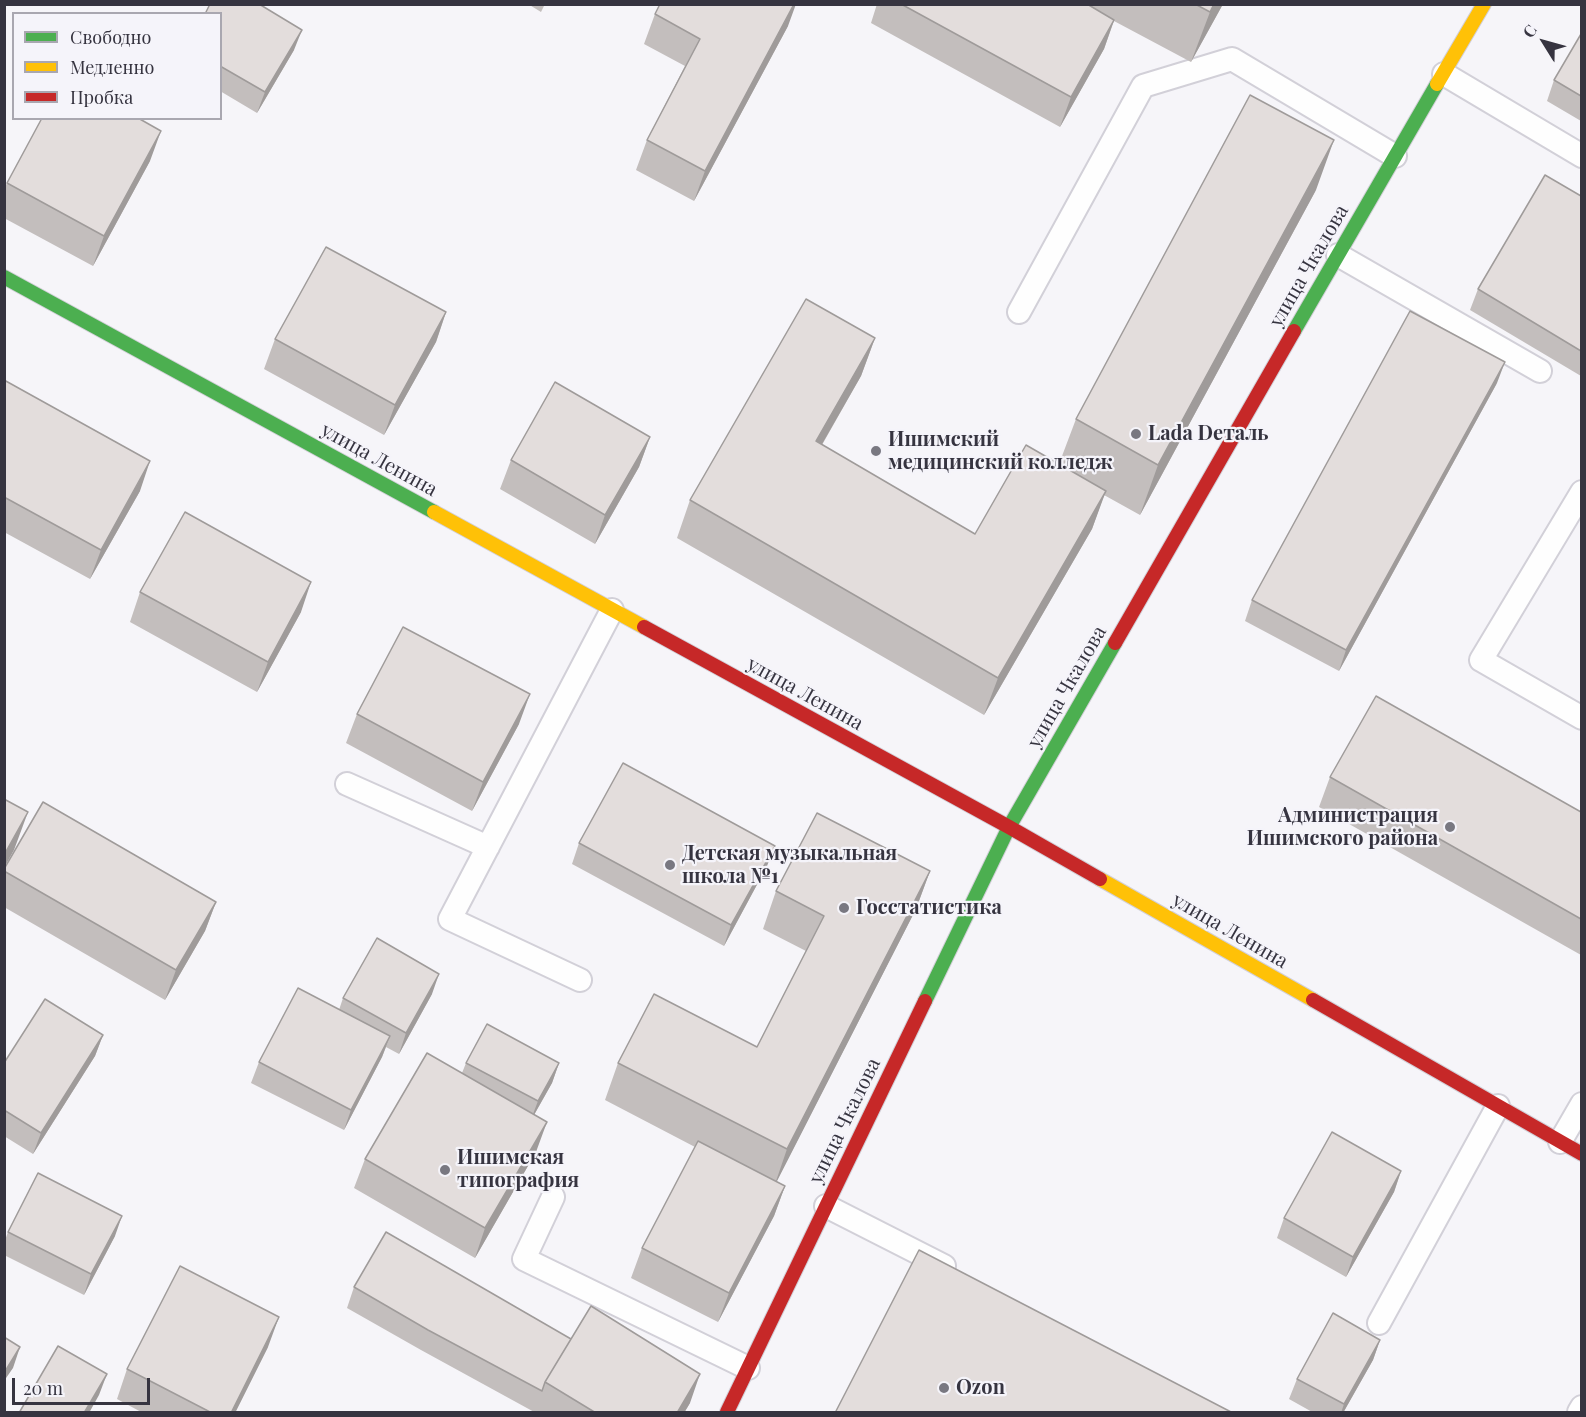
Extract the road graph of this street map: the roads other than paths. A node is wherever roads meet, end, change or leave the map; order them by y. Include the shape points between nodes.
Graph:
1 (1484, 4) edge
2 (1444, 74) junction
3 (1395, 156) junction
4 (1581, 156) edge
5 (1338, 255) junction
6 (4, 277) edge
7 (1019, 312) dead end
8 (1540, 371) dead end
9 (1581, 492) edge
10 (612, 610) junction
11 (1581, 718) edge
12 (347, 784) dead end
13 (1009, 827) junction
14 (488, 847) junction
15 (580, 980) dead end
16 (1581, 1104) edge
17 (1498, 1106) junction
18 (1560, 1142) junction
19 (1581, 1154) edge
20 (553, 1197) dead end
21 (826, 1206) junction
22 (964, 1277) edge
23 (1379, 1323) dead end
24 (748, 1368) junction
25 (1581, 1407) edge
26 (727, 1413) edge
27 (1579, 1413) edge

1 - 2 street, улица Чкалова
2 - 3 street, улица Чкалова
2 - 4 lane
3 - 5 street, улица Чкалова
3 - 7 lane via 1233,58 1143,86
5 - 8 lane
5 - 13 street, улица Чкалова
6 - 10 street, улица Ленина
9 - 11 lane via 1481,660
10 - 13 street, улица Ленина
10 - 14 lane
12 - 14 lane
13 - 17 street, улица Ленина
13 - 21 street, улица Чкалова
14 - 15 lane via 450,919
16 - 18 lane
17 - 18 street, улица Ленина
17 - 23 lane
18 - 19 street, улица Ленина
20 - 24 lane via 524,1259
21 - 22 lane
21 - 24 street, улица Чкалова
24 - 26 street, улица Чкалова
25 - 27 lane

